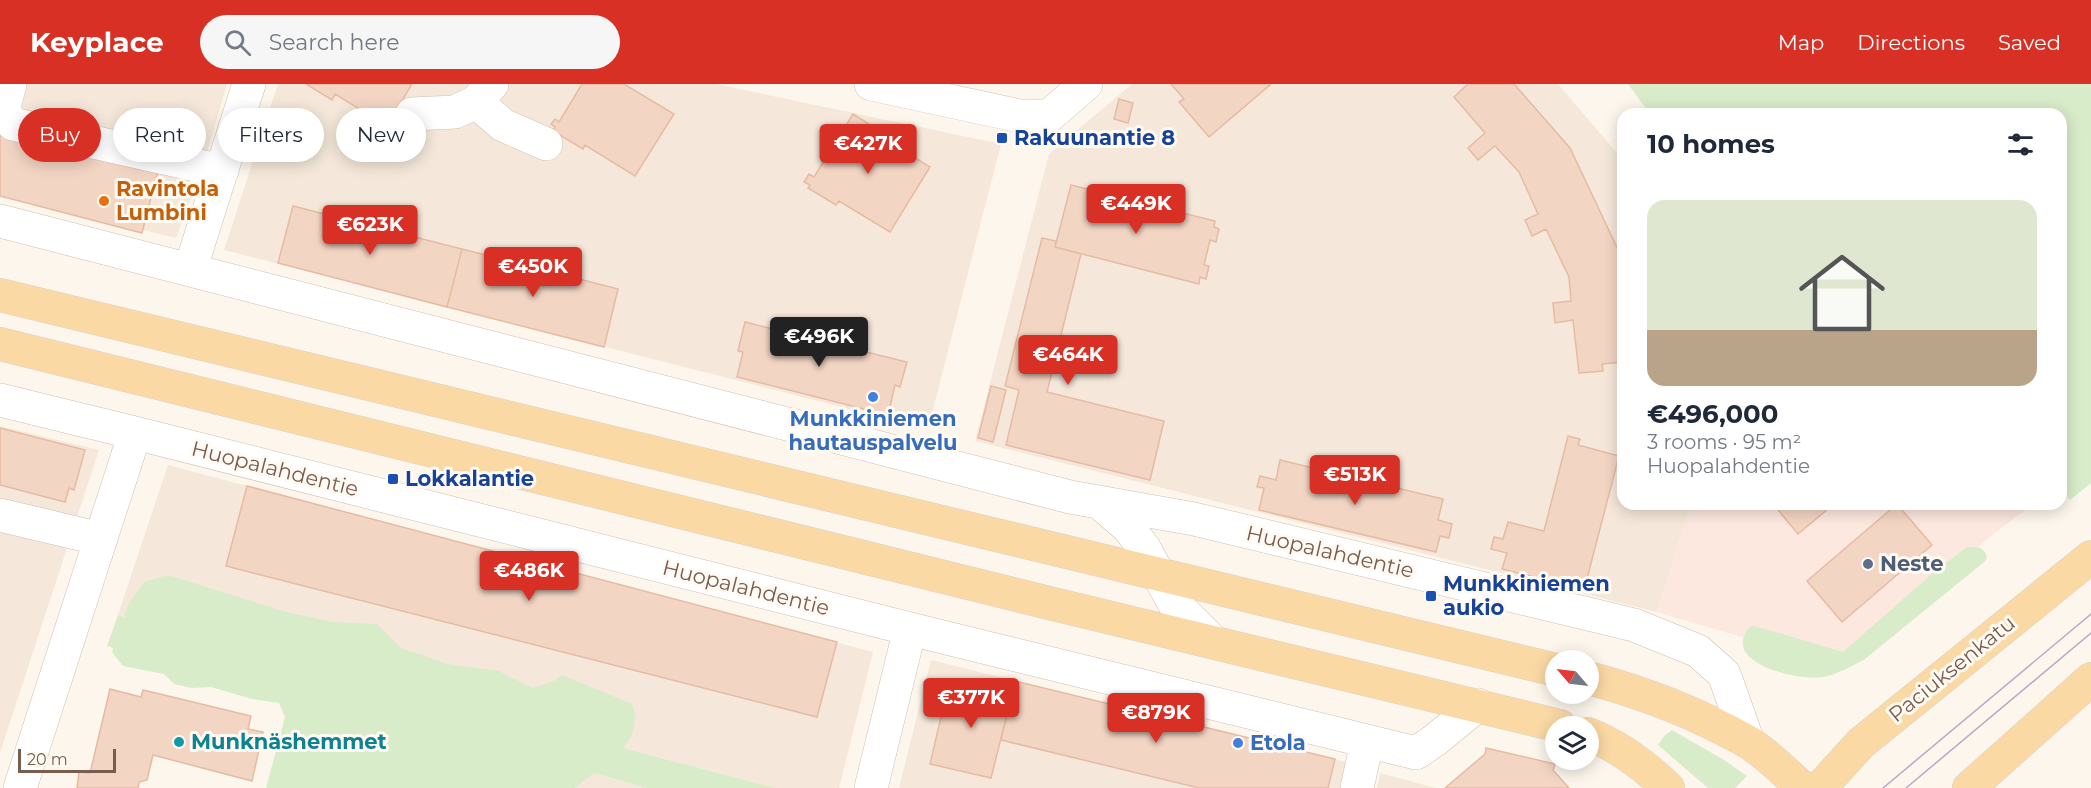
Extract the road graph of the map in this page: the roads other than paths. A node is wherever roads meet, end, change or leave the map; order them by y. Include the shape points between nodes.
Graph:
1 (10, 84) edge
2 (249, 84) edge
3 (871, 84) edge
4 (1086, 84) edge
5 (484, 93) edge
6 (961, 94) edge
7 (426, 113) edge
8 (546, 144) dead end
9 (222, 171) junction
10 (0, 221) edge
11 (190, 270) junction
12 (0, 295) edge
13 (0, 344) edge
14 (0, 400) edge
15 (135, 433) junction
16 (1099, 502) junction
17 (0, 515) edge
18 (101, 539) junction
19 (2091, 557) edge
20 (1156, 572) junction
21 (910, 629) junction
22 (1212, 641) junction
23 (1545, 667) edge
24 (1599, 681) edge
25 (2090, 682) edge
26 (1478, 705) junction
27 (1545, 722) edge
28 (1599, 739) edge
29 (1367, 742) junction
30 (1748, 742) junction
31 (20, 788) edge
32 (871, 788) edge
33 (1357, 788) edge
34 (1668, 788) edge
35 (1803, 788) edge
36 (1820, 788) edge
37 (1969, 788) edge

1 - 9 street via 3,111 13,124
2 - 9 street
3 - 6 street
4 - 6 street via 1049,116 1020,116
5 - 7 street via 455,112
5 - 8 street via 503,125
9 - 11 street
10 - 11 street, Huopalahdentie
11 - 16 street, Huopalahdentie
12 - 20 main road
13 - 22 main road
14 - 15 street, Huopalahdentie
15 - 18 street
15 - 21 street, Huopalahdentie
16 - 20 street, Huopalahdentie via 1128,527
16 - 30 street, Huopalahdentie via 1637,612 1698,651 1724,674
17 - 18 street
18 - 31 street
19 - 36 main road, Paciuksenkatu via 1861,743
20 - 22 street, Huopalahdentie via 1174,603
20 - 23 main road
21 - 29 street, Huopalahdentie
21 - 32 street
22 - 26 main road
24 - 30 main road via 1665,703
25 - 37 main road
26 - 27 main road
26 - 29 street, Huopalahdentie via 1416,753
28 - 34 main road via 1626,753
29 - 33 street
30 - 35 main road

